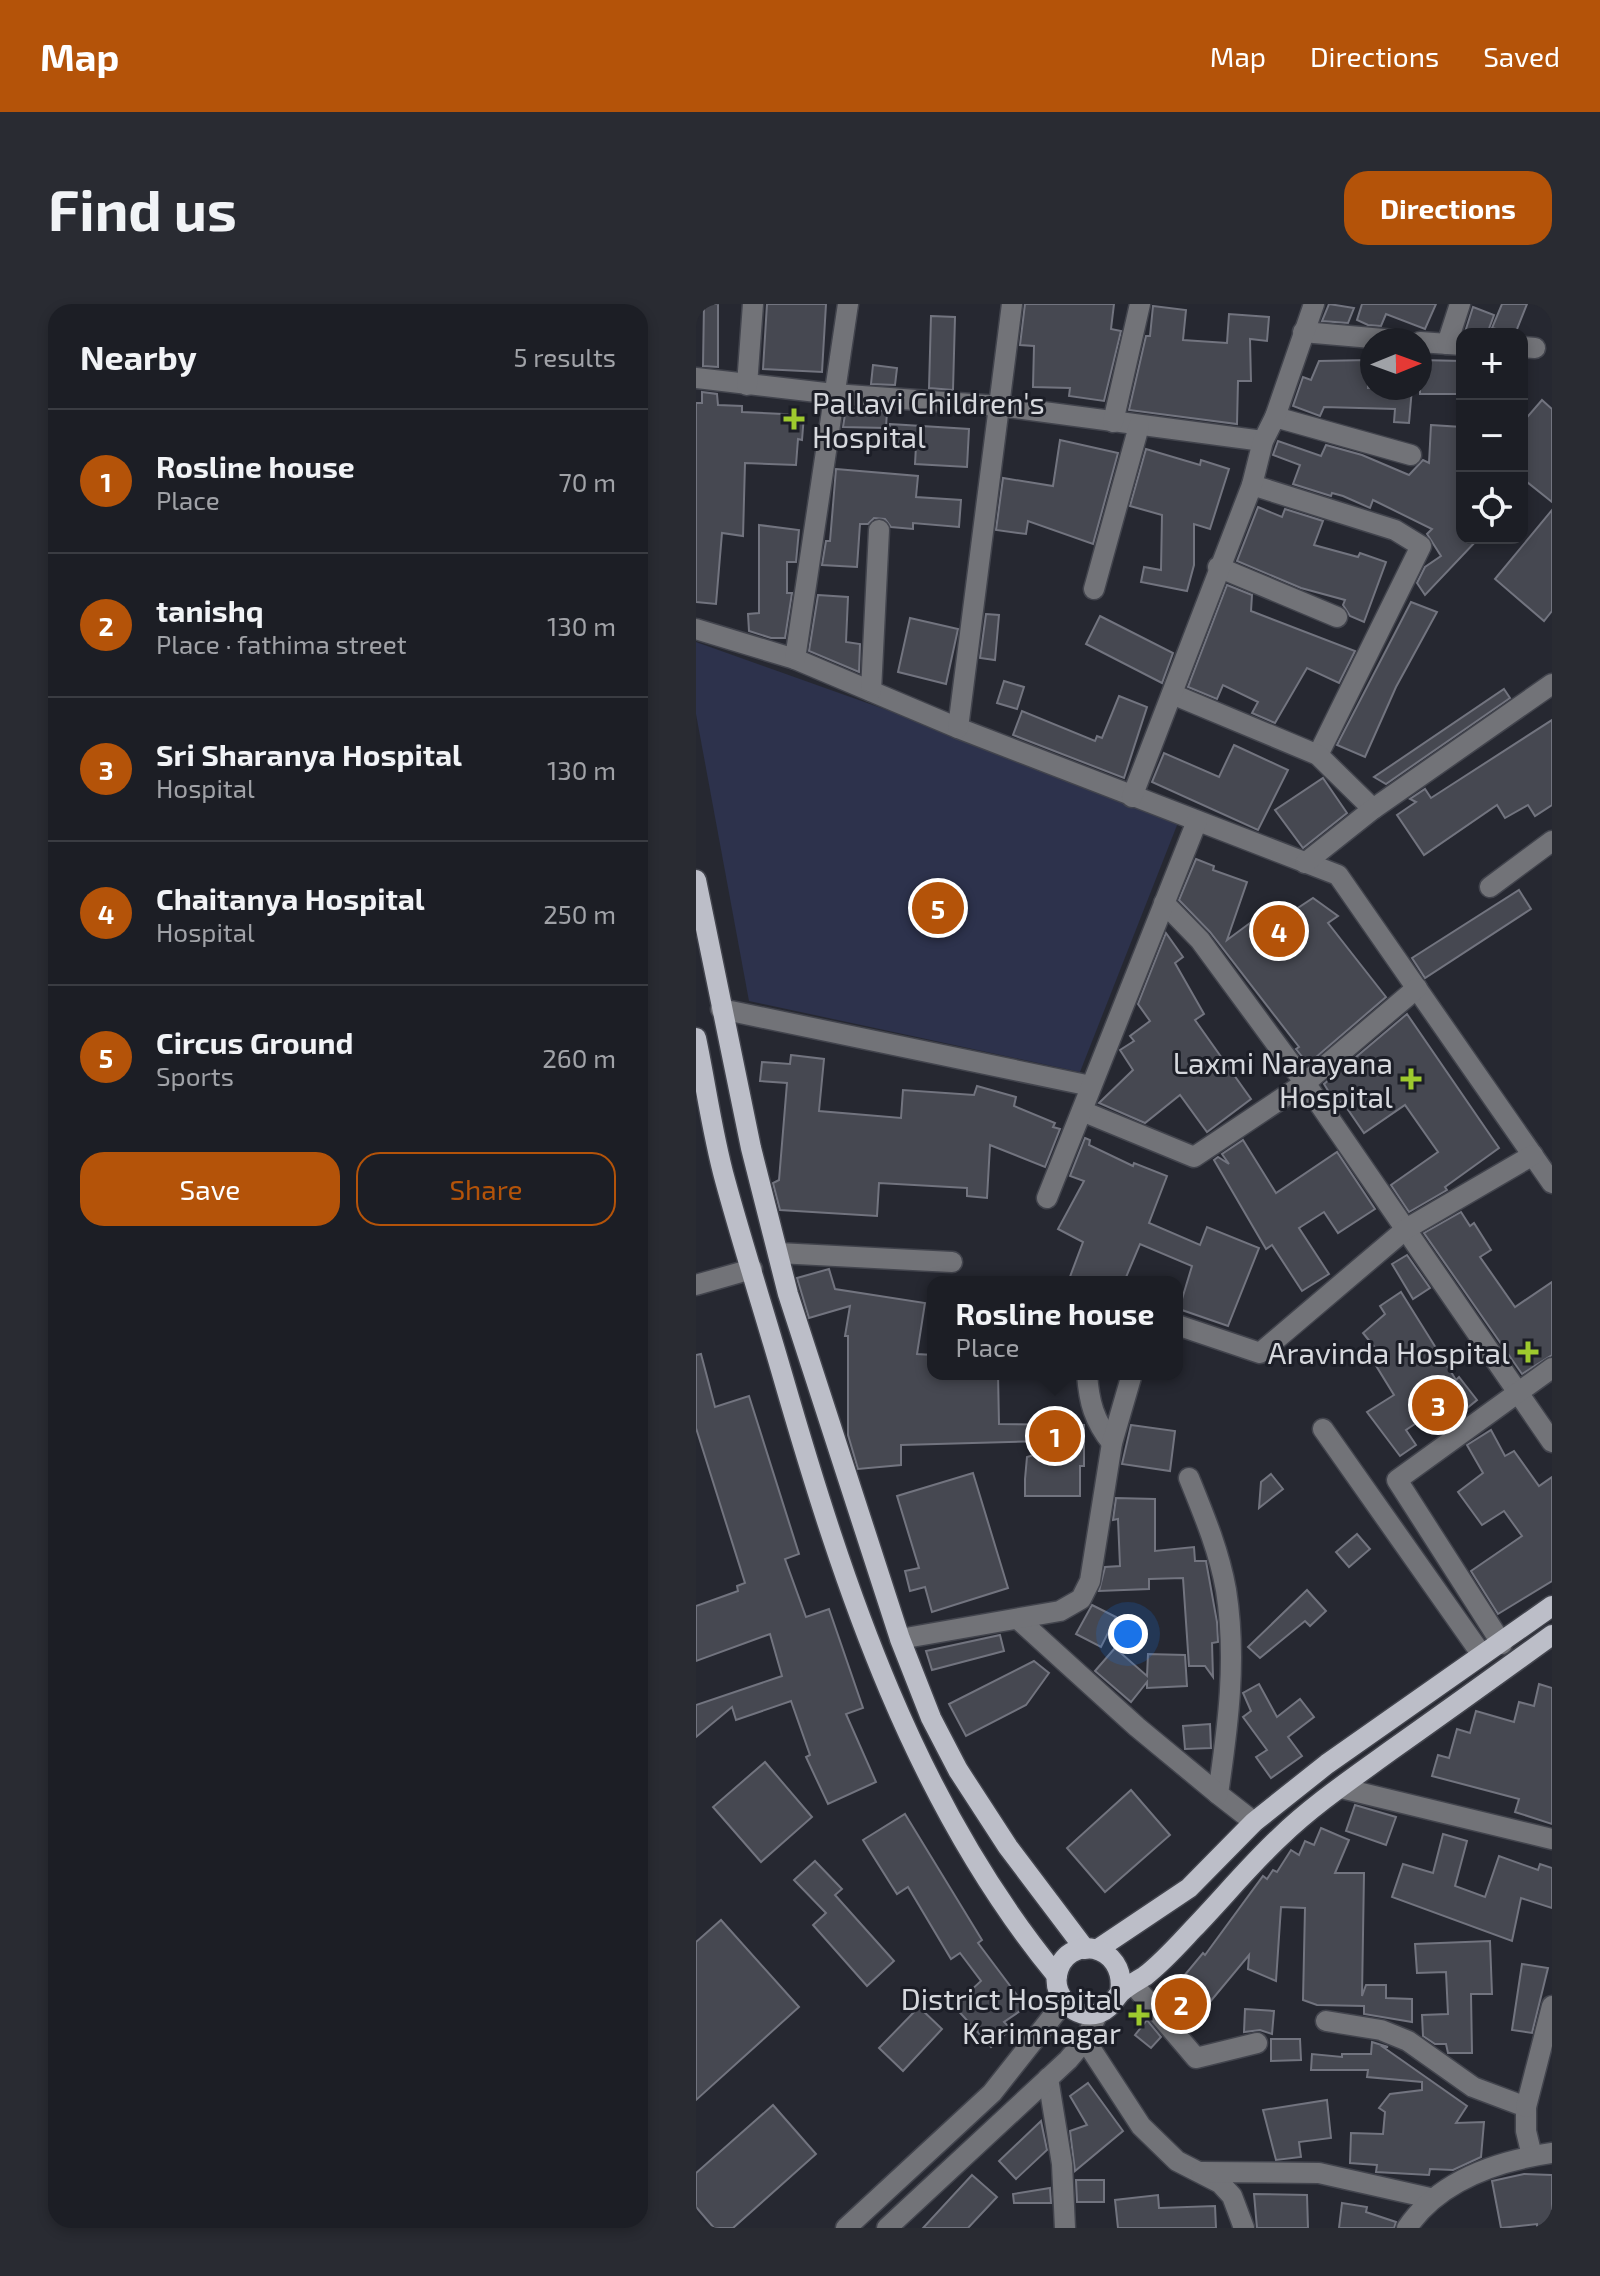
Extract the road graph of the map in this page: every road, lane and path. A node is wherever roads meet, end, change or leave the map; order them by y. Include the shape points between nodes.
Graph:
1 (753, 304) edge
2 (848, 304) edge
3 (1012, 304) edge
4 (1140, 304) edge
5 (1460, 304) edge
6 (1307, 305) edge
7 (1303, 332) junction
8 (1360, 337) edge
9 (1432, 343) edge
10 (1455, 345) edge
11 (696, 378) edge
12 (747, 385) junction
13 (834, 394) junction
14 (999, 406) junction
15 (1275, 417) junction
16 (1113, 422) junction
17 (1139, 426) junction
18 (1263, 441) junction
19 (1411, 455) dead end
20 (1252, 485) junction
21 (879, 530) dead end
22 (1218, 567) junction
23 (1094, 589) dead end
24 (1337, 617) dead end
25 (696, 629) edge
26 (795, 659) junction
27 (1552, 684) edge
28 (871, 691) junction
29 (1172, 694) junction
30 (958, 728) junction
31 (1318, 755) junction
32 (1132, 797) junction
33 (1373, 809) junction
34 (1197, 821) junction
35 (1552, 841) edge
36 (1305, 863) junction
37 (696, 880) edge
38 (1490, 887) dead end
39 (1164, 903) junction
40 (1417, 988) junction
41 (721, 1009) junction
42 (696, 1038) edge
43 (1305, 1083) junction
44 (1091, 1086) junction
45 (1082, 1111) junction
46 (1533, 1155) junction
47 (1552, 1183) edge
48 (1047, 1198) dead end
49 (1406, 1229) junction
50 (778, 1253) junction
51 (952, 1262) dead end
52 (752, 1269) junction
53 (696, 1285) edge
54 (1183, 1327) edge
55 (1552, 1368) edge
56 (1088, 1380) edge
57 (1130, 1380) edge
58 (1518, 1395) junction
59 (1323, 1429) dead end
60 (1552, 1442) edge
61 (1112, 1443) junction
62 (1189, 1478) dead end
63 (1552, 1606) edge
64 (1018, 1619) junction
65 (1552, 1635) edge
66 (900, 1639) junction
67 (1502, 1644) junction
68 (1482, 1655) junction
69 (1341, 1788) junction
70 (1218, 1794) junction
71 (1254, 1822) junction
72 (1552, 1839) edge
73 (1091, 1949) junction
74 (1057, 1976) junction
75 (1126, 1989) junction
76 (1064, 2002) junction
77 (1552, 2006) edge
78 (1098, 2013) junction
79 (1326, 2021) dead end
80 (1085, 2040) junction
81 (1257, 2043) dead end
82 (1048, 2078) junction
83 (1526, 2107) junction
84 (1542, 2154) edge
85 (1197, 2172) junction
86 (1430, 2198) junction
87 (846, 2228) edge
88 (887, 2228) edge
89 (1065, 2228) edge
90 (1244, 2228) edge
91 (1407, 2228) edge

1 - 12 street
2 - 13 street
3 - 14 street
4 - 16 street
5 - 10 street
6 - 7 street
7 - 8 street
7 - 15 street
9 - 10 street
11 - 12 street
12 - 13 street
13 - 14 street
13 - 26 street
14 - 16 street
14 - 30 street
15 - 18 street
15 - 19 street
16 - 17 street
17 - 18 street
17 - 23 street
18 - 20 street
20 - 22 street
20 - 31 street via 1395,530 1421,546
21 - 28 street
22 - 24 street
22 - 29 street
25 - 26 street
26 - 28 street
27 - 33 street
28 - 30 street
29 - 31 street
29 - 32 street
30 - 32 street
31 - 33 street
32 - 34 street
33 - 36 street
34 - 36 street
34 - 39 street
35 - 38 street
36 - 40 street via 1338,875
37 - 41 main road
39 - 43 street via 1200,940
39 - 44 street
40 - 43 street
40 - 46 street
41 - 44 street
41 - 50 main road
42 - 52 main road via 724,1177
43 - 45 street via 1194,1157
43 - 49 street
44 - 45 street
45 - 48 street
46 - 47 street
46 - 49 street
49 - 54 street via 1260,1353
49 - 58 street
50 - 51 street
50 - 66 main road via 830,1431
52 - 53 street
52 - 74 main road via 804,1450 907,1736 987,1881
55 - 58 street
56 - 61 street via 1091,1410
57 - 61 street
58 - 60 street
58 - 67 street via 1397,1480
59 - 68 street
61 - 64 street via 1096,1558 1081,1599 1060,1611
62 - 70 street via 1226,1591 1232,1673
63 - 67 main road
64 - 66 street
64 - 70 street
65 - 69 main road
66 - 73 main road via 958,1770 1008,1847
67 - 68 main road
68 - 71 main road
69 - 72 street
69 - 75 main road via 1281,1836 1160,1963
70 - 71 street
71 - 73 main road via 1189,1888
73 - 74 main road via 1072,1953
73 - 75 main road via 1119,1966
74 - 76 main road
75 - 78 main road
75 - 81 street via 1196,2058
76 - 78 main road via 1074,2010
76 - 87 street via 992,2093
77 - 83 street
78 - 80 street
79 - 83 street via 1381,2030 1408,2041 1473,2087
80 - 82 street
80 - 85 street via 1141,2126 1162,2149
82 - 88 street
82 - 89 street via 1062,2164
83 - 84 street via 1526,2131
84 - 86 street via 1476,2173
85 - 86 street via 1319,2173
85 - 90 street via 1232,2196
86 - 91 street

